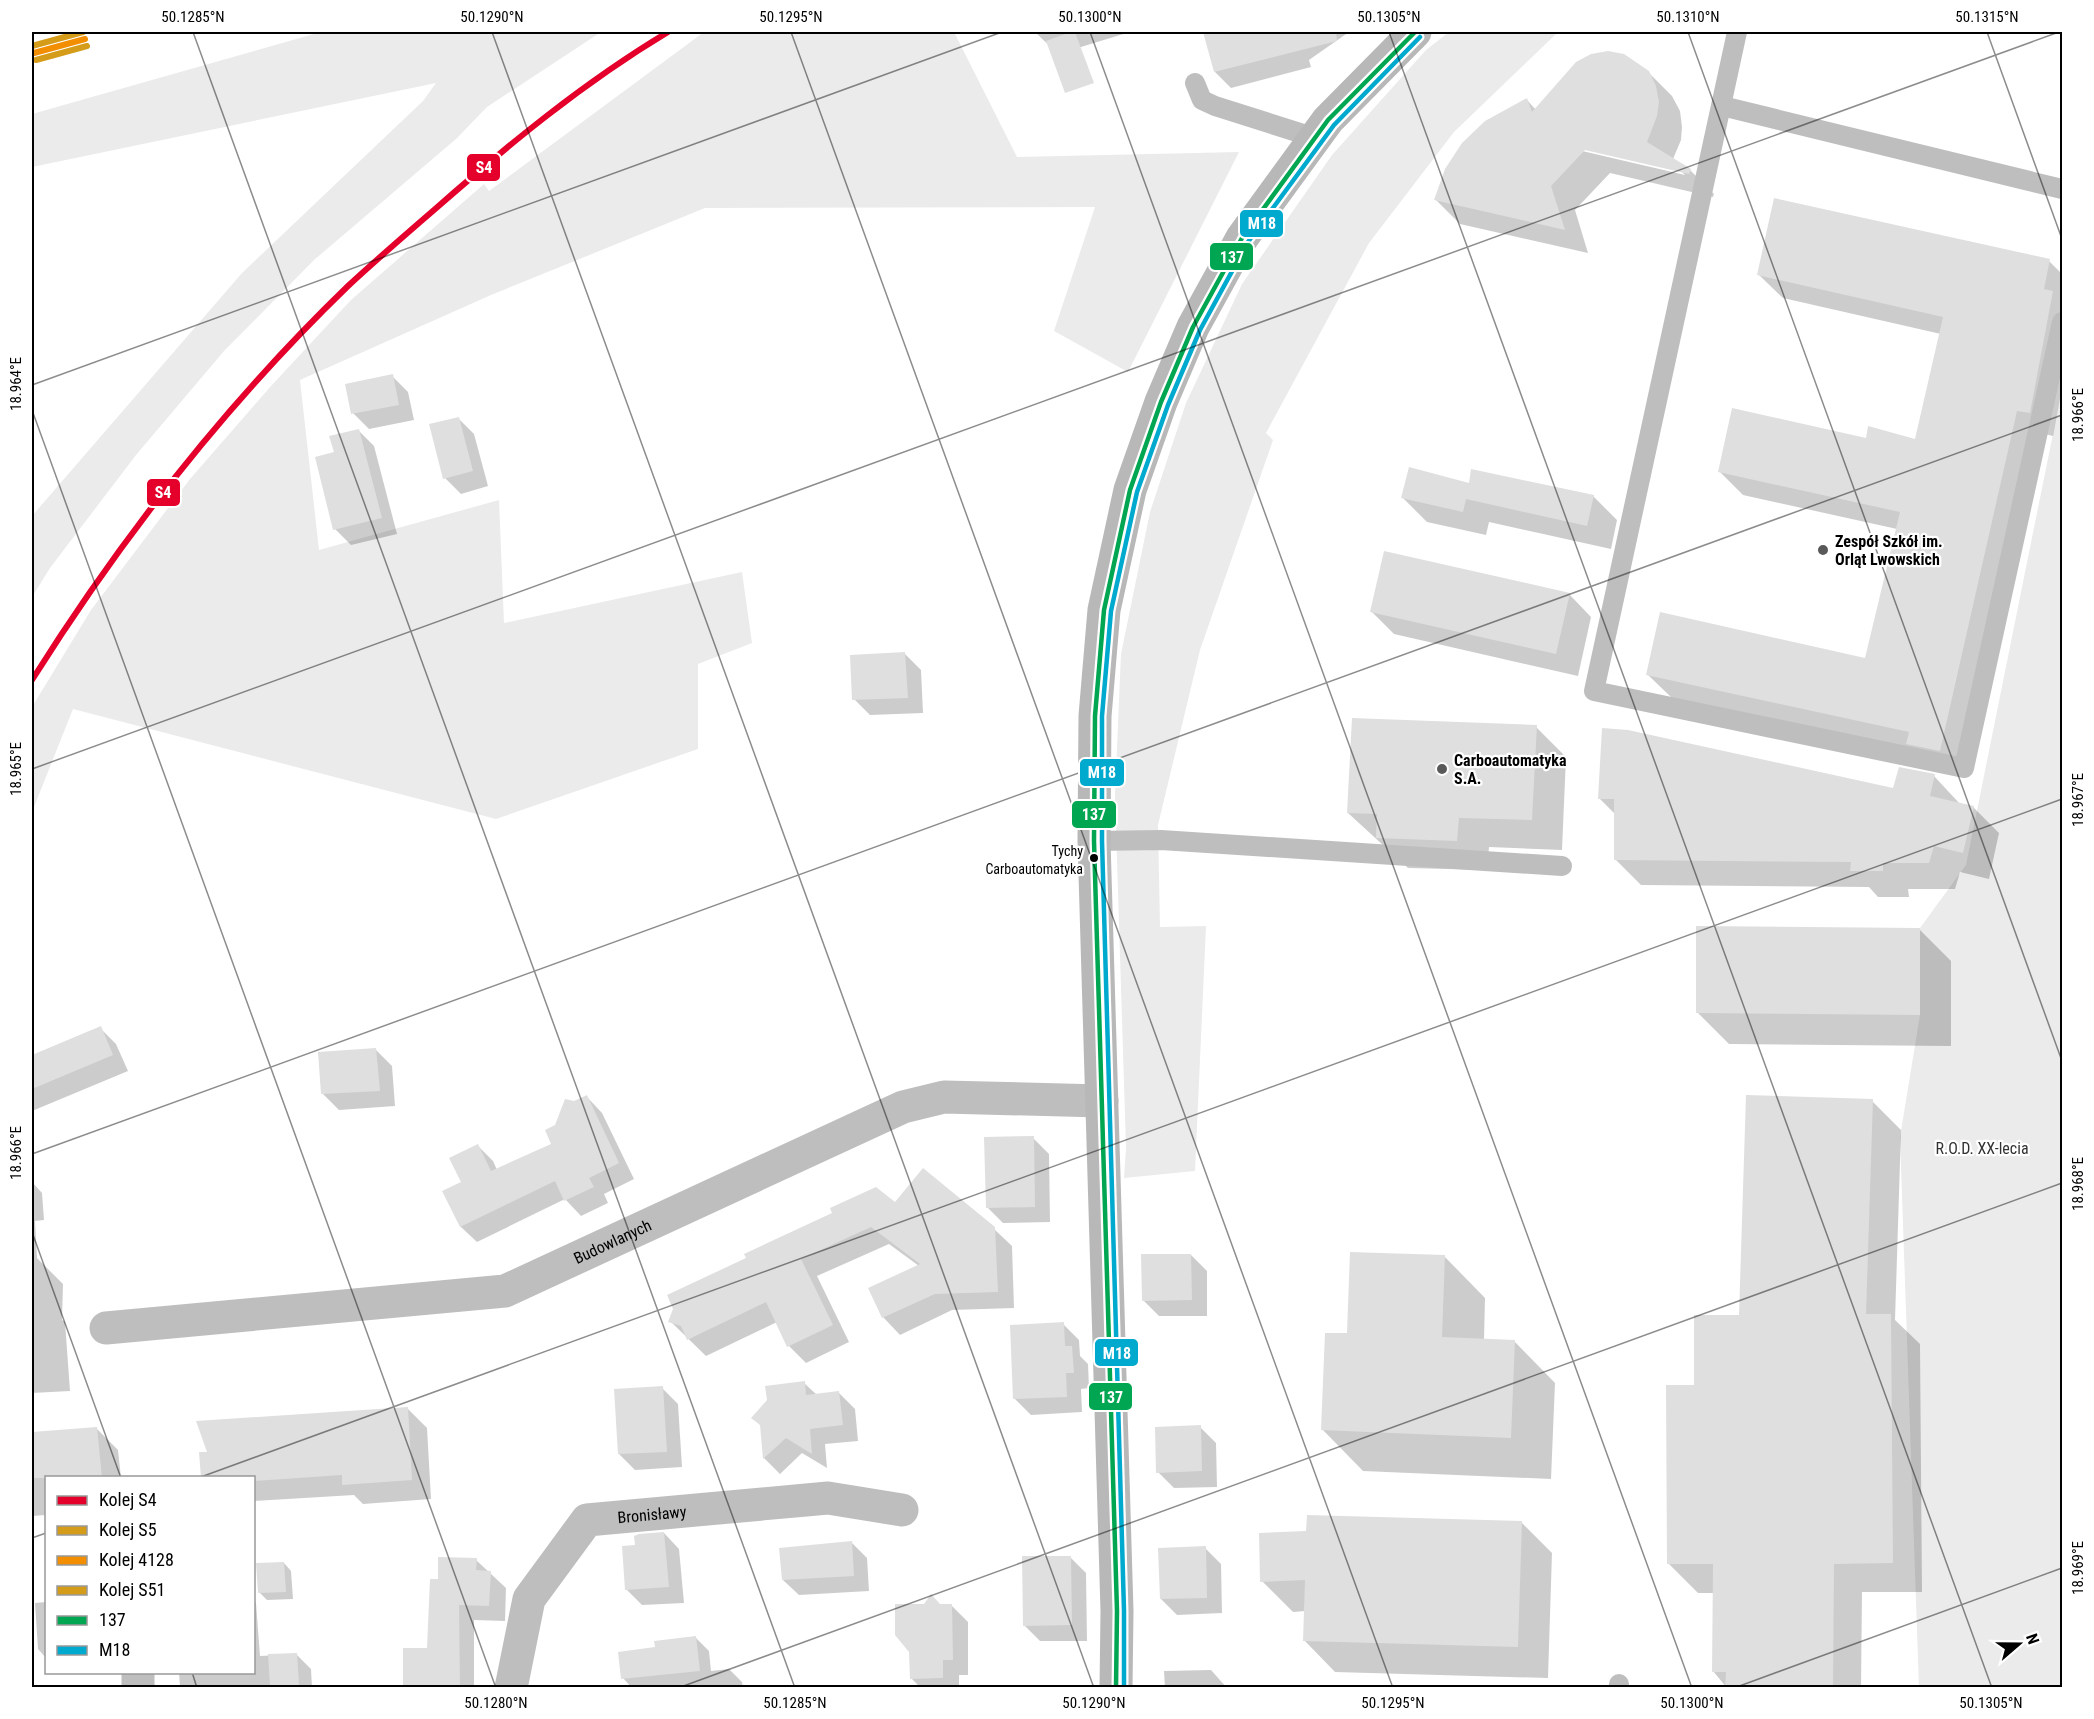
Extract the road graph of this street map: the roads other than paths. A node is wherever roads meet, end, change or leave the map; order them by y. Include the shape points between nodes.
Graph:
1 (1415, 32) edge
2 (1737, 32) edge
3 (1195, 83) dead end
4 (1722, 106) junction
5 (1316, 138) junction
6 (2062, 189) edge
7 (2062, 322) edge
8 (1094, 841) junction
9 (1562, 866) dead end
10 (1102, 1101) junction
11 (106, 1328) dead end
12 (902, 1510) dead end
13 (511, 1688) edge
14 (1116, 1688) edge

1 - 5 street via 1328,120
2 - 4 lane
3 - 5 lane via 1202,100 1215,106
4 - 6 lane
4 - 7 lane via 1594,692 1964,768
5 - 8 street via 1242,238 1193,327 1130,490 1104,610 1095,723
8 - 9 lane via 1161,840
8 - 10 street
10 - 11 street, Budowlanych via 944,1097 903,1107 505,1291
10 - 14 street via 1118,1611
12 - 13 street, Bronisławy via 828,1498 587,1520 529,1599

